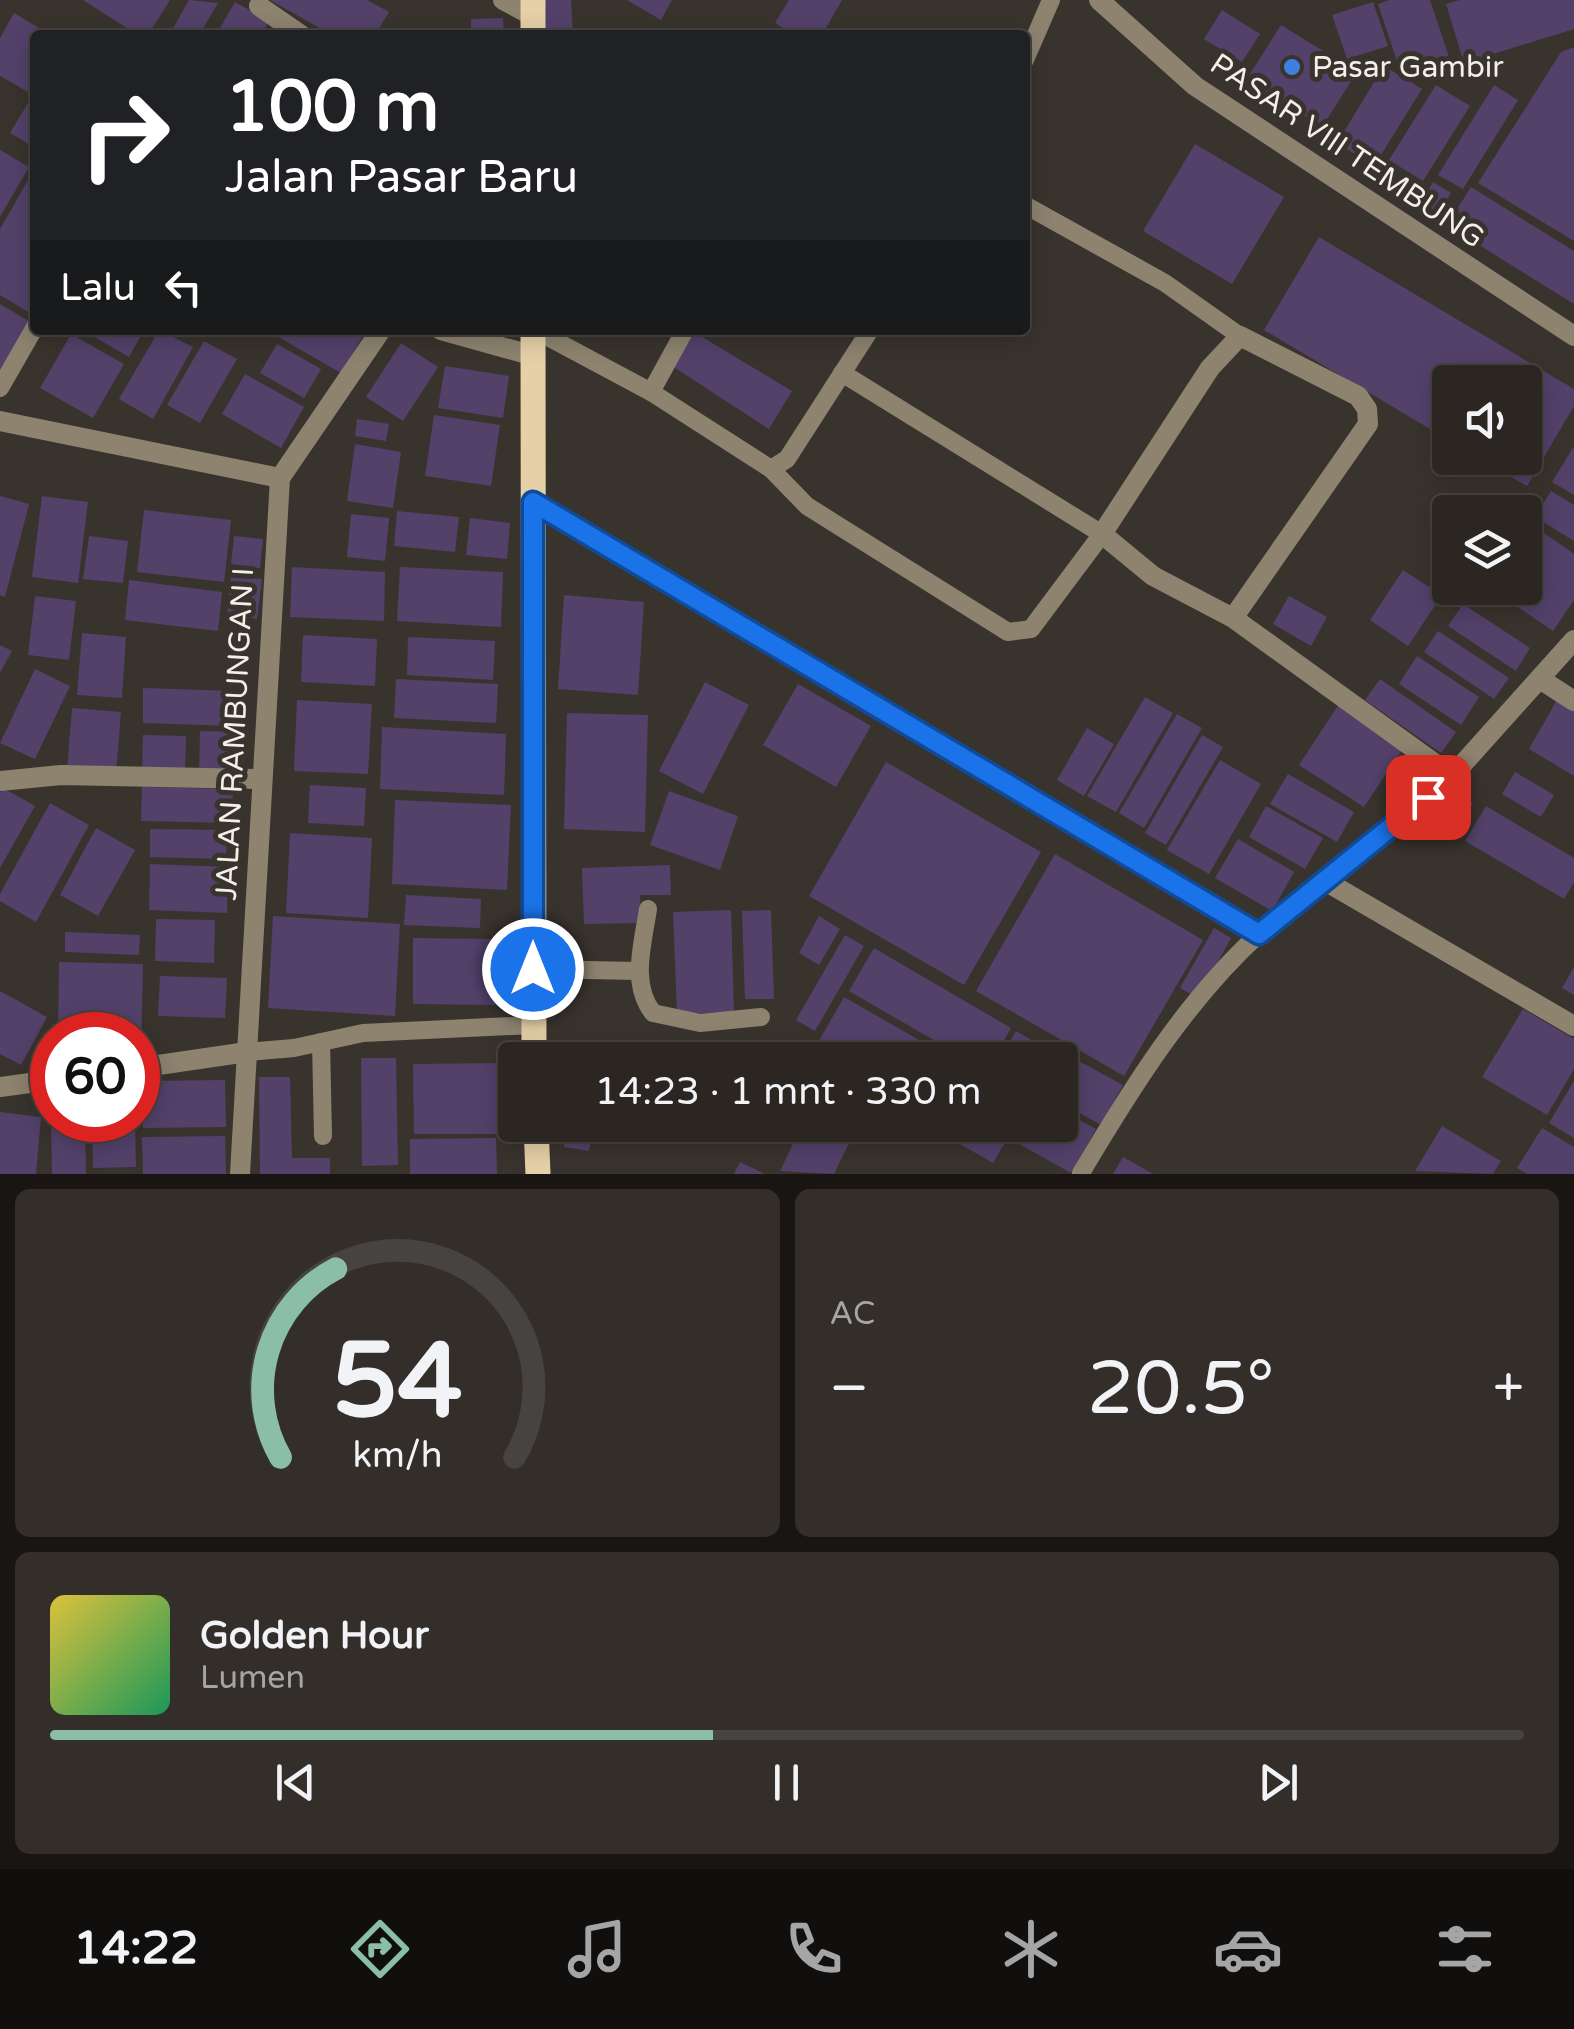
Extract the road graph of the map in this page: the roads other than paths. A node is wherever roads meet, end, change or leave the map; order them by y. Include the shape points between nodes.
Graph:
1 (503, 0) edge
2 (1051, 0) edge
3 (1099, 0) edge
4 (259, 6) dead end
5 (533, 17) edge
6 (294, 30) edge
7 (1030, 48) edge
8 (1030, 207) edge
9 (30, 335) edge
10 (379, 335) edge
11 (493, 335) edge
12 (682, 335) edge
13 (867, 335) edge
14 (1240, 336) junction
15 (1574, 336) edge
16 (534, 339) edge
17 (842, 373) junction
18 (0, 388) edge
19 (651, 392) junction
20 (0, 421) edge
21 (771, 469) junction
22 (280, 478) junction
23 (533, 502) junction
24 (1102, 534) junction
25 (1233, 618) junction
26 (1574, 640) edge
27 (1540, 680) junction
28 (1574, 701) edge
29 (1452, 776) junction
30 (262, 779) junction
31 (0, 780) edge
32 (1327, 882) junction
33 (648, 909) dead end
34 (1259, 934) junction
35 (533, 969) junction
36 (639, 970) junction
37 (761, 1018) dead end
38 (533, 1026) junction
39 (1574, 1026) edge
40 (321, 1042) junction
41 (533, 1042) edge
42 (247, 1052) junction
43 (160, 1065) edge
44 (30, 1083) edge
45 (0, 1087) edge
46 (324, 1136) dead end
47 (537, 1142) edge
48 (1081, 1173) edge
49 (240, 1174) edge
50 (538, 1174) edge

1 - 5 street
2 - 7 lane
3 - 15 street, PASAR VIII TEMBUNG via 1194,86
4 - 6 street
8 - 14 lane via 1165,283
9 - 18 lane
10 - 22 street
11 - 16 street
12 - 19 lane
13 - 17 lane
14 - 24 street via 1210,368
14 - 25 street via 1358,396 1368,409 1368,424
16 - 19 lane
16 - 23 main road
17 - 21 lane via 788,459
17 - 24 lane
19 - 21 lane
20 - 22 street
21 - 24 lane via 807,506 1008,632 1031,630
22 - 30 street, JALAN RAMBUNGAN I
23 - 34 lane
23 - 35 main road
24 - 25 street via 1153,576
25 - 29 street
26 - 27 street
27 - 28 street
27 - 29 street
29 - 32 street
30 - 31 street
30 - 42 street, JALAN RAMBUNGAN I
32 - 34 lane
32 - 39 street
33 - 36 lane
34 - 48 lane via 1137,1080
35 - 36 lane
35 - 38 main road
36 - 37 lane via 641,998 653,1013 700,1022
38 - 40 lane via 363,1033
38 - 41 main road
40 - 42 lane
40 - 46 lane
42 - 43 street
42 - 49 street, JALAN RAMBUNGAN I
44 - 45 street
47 - 50 main road

